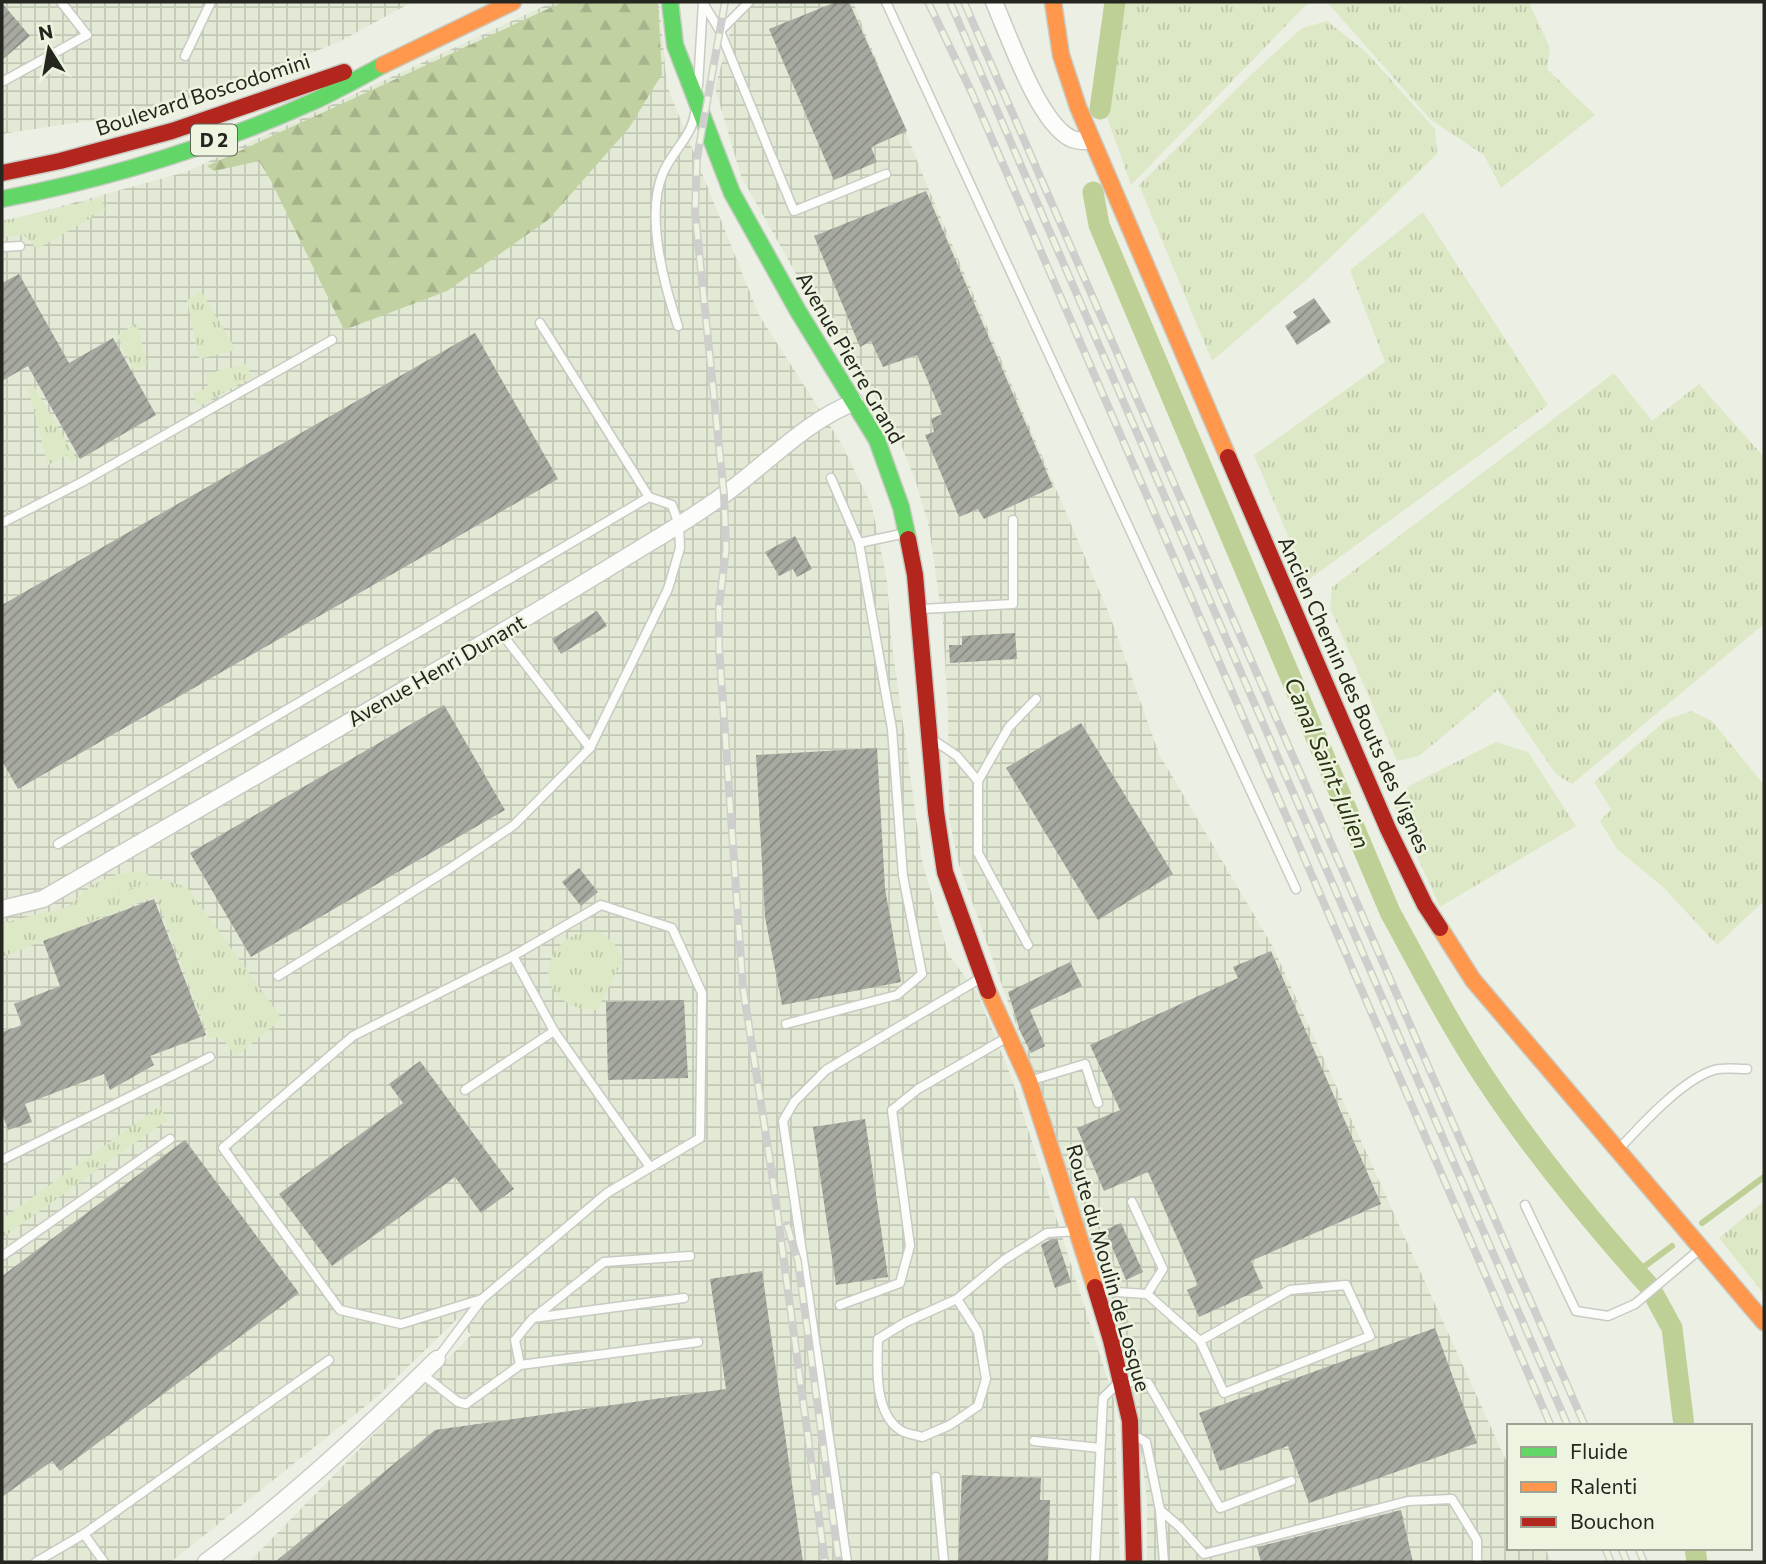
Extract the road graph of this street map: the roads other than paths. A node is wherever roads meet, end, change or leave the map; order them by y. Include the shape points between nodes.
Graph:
1 (61, 2) edge
2 (211, 2) edge
3 (513, 2) edge
4 (670, 2) edge
5 (703, 2) edge
6 (749, 2) edge
7 (886, 2) edge
8 (994, 2) edge
9 (1053, 2) edge
10 (720, 31) junction
11 (414, 49) junction
12 (184, 56) dead end
13 (2, 82) edge
14 (697, 102) junction
15 (1091, 141) junction
16 (2, 173) edge
17 (886, 174) dead end
18 (2, 200) edge
19 (20, 246) dead end
20 (2, 247) edge
21 (540, 323) dead end
22 (678, 326) dead end
23 (332, 340) dead end
24 (855, 402) junction
25 (831, 478) dead end
26 (649, 497) junction
27 (1013, 520) dead end
28 (2, 523) edge
29 (679, 525) junction
30 (906, 533) junction
31 (859, 543) junction
32 (918, 609) junction
33 (502, 634) junction
34 (1036, 699) dead end
35 (929, 737) junction
36 (590, 748) junction
37 (978, 781) junction
38 (58, 844) dead end
39 (1296, 889) dead end
40 (2, 909) edge
41 (1028, 945) dead end
42 (513, 956) junction
43 (278, 976) dead end
44 (983, 977) junction
45 (990, 997) joint
46 (786, 1024) dead end
47 (554, 1031) junction
48 (1009, 1036) junction
49 (209, 1057) dead end
50 (1747, 1069) dead end
51 (1029, 1081) junction
52 (465, 1090) dead end
53 (1098, 1103) dead end
54 (170, 1139) dead end
55 (1618, 1150) junction
56 (2, 1160) edge
57 (650, 1167) junction
58 (1132, 1202) dead end
59 (1525, 1205) dead end
60 (1079, 1231) junction
61 (1701, 1248) junction
62 (2, 1256) edge
63 (690, 1256) dead end
64 (1096, 1291) junction
65 (1147, 1294) junction
66 (684, 1298) dead end
67 (957, 1298) junction
68 (482, 1299) junction
69 (840, 1305) dead end
70 (533, 1318) junction
71 (1764, 1322) edge
72 (1200, 1341) junction
73 (698, 1342) dead end
74 (437, 1359) joint
75 (330, 1360) dead end
76 (520, 1366) junction
77 (422, 1374) junction
78 (1120, 1381) junction
79 (1130, 1433) junction
80 (1034, 1441) dead end
81 (1100, 1448) junction
82 (936, 1477) dead end
83 (1291, 1481) dead end
84 (1160, 1510) junction
85 (84, 1534) junction
86 (36, 1562) edge
87 (104, 1562) edge
88 (206, 1562) edge
89 (846, 1562) edge
90 (944, 1562) edge
91 (1095, 1562) edge
92 (1134, 1562) edge
93 (1164, 1562) edge
94 (1478, 1562) edge

1 - 13 lane via 87,35
2 - 12 lane
3 - 11 street, Boulevard Boscodomini / D 2
4 - 14 street, Avenue Pierre Grand via 675,45
5 - 10 lane
5 - 14 lane
6 - 10 lane
7 - 39 lane
8 - 15 street via 1042,109 1068,137
9 - 15 street, Ancien Chemin des Bouts des Vignes via 1056,40
10 - 17 lane via 794,211
11 - 16 street, Boulevard Boscodomini / D 2 via 172,131
11 - 18 street, Boulevard Boscodomini / D 2 via 312,102 189,150
14 - 22 lane via 693,127 671,155 660,179 656,218 663,280
14 - 24 street, Avenue Pierre Grand via 732,193
15 - 55 street, Ancien Chemin des Bouts des Vignes via 1425,905 1473,980
19 - 20 lane
21 - 26 lane
23 - 28 lane
24 - 29 street, Avenue Henri Dunant via 802,431 732,489
24 - 30 street, Avenue Pierre Grand via 877,440
25 - 31 lane
26 - 29 lane via 671,505
26 - 38 lane
27 - 32 lane via 1013,604
29 - 33 street, Avenue Henri Dunant
29 - 36 lane via 680,548 668,589
30 - 31 lane
30 - 32 street, Avenue Pierre Grand
31 - 46 lane via 892,729 903,876 922,974 897,995
32 - 35 street, Avenue Pierre Grand
33 - 36 lane
33 - 40 street, Avenue Henri Dunant via 43,899
34 - 37 lane via 1009,727
35 - 37 lane via 957,756
35 - 44 street, Avenue Pierre Grand via 945,872
36 - 43 lane via 514,825
37 - 41 lane via 978,853
42 - 47 lane
42 - 57 lane via 601,905 672,928 702,993 700,1138
42 - 68 lane via 354,1037 223,1148 340,1310 401,1324
44 - 45 street, Avenue Pierre Grand
44 - 89 lane via 826,1070 794,1102 783,1121
45 - 48 street, Route du Moulin de Losque
47 - 52 lane
47 - 57 lane
48 - 51 street, Route du Moulin de Losque
48 - 69 lane via 918,1089 892,1110 910,1246 900,1283
49 - 56 lane
50 - 55 lane via 1717,1069 1700,1076
51 - 53 lane via 1085,1064
51 - 60 street, Route du Moulin de Losque
54 - 62 lane
55 - 61 street, Ancien Chemin des Bouts des Vignes
57 - 68 lane via 607,1193
58 - 65 lane via 1163,1269
59 - 61 lane via 1576,1311 1608,1316 1635,1304
60 - 64 street, Route du Moulin de Losque
60 - 67 lane via 1047,1233
61 - 71 street, Ancien Chemin des Bouts des Vignes
63 - 70 lane via 604,1262
64 - 65 lane
64 - 78 street, Route du Moulin de Losque
65 - 72 lane
66 - 70 lane
67 - 67 lane via 978,1332 986,1379 978,1406 922,1437 901,1431 884,1412 878,1339
68 - 74 lane
70 - 76 lane via 515,1340
72 - 72 lane via 1224,1393 1370,1336 1346,1285 1290,1290
73 - 76 lane
74 - 77 street
75 - 85 lane
76 - 77 lane via 466,1404
77 - 88 street via 268,1515
78 - 79 street, Route du Moulin de Losque
78 - 81 lane via 1103,1398
78 - 83 lane via 1148,1384 1220,1508
79 - 84 lane via 1146,1443
79 - 92 street, Route du Moulin de Losque
80 - 81 lane
81 - 91 lane
82 - 90 lane
84 - 93 lane
84 - 94 lane via 1204,1554 1408,1501 1452,1499 1477,1540
85 - 86 lane
85 - 87 lane

